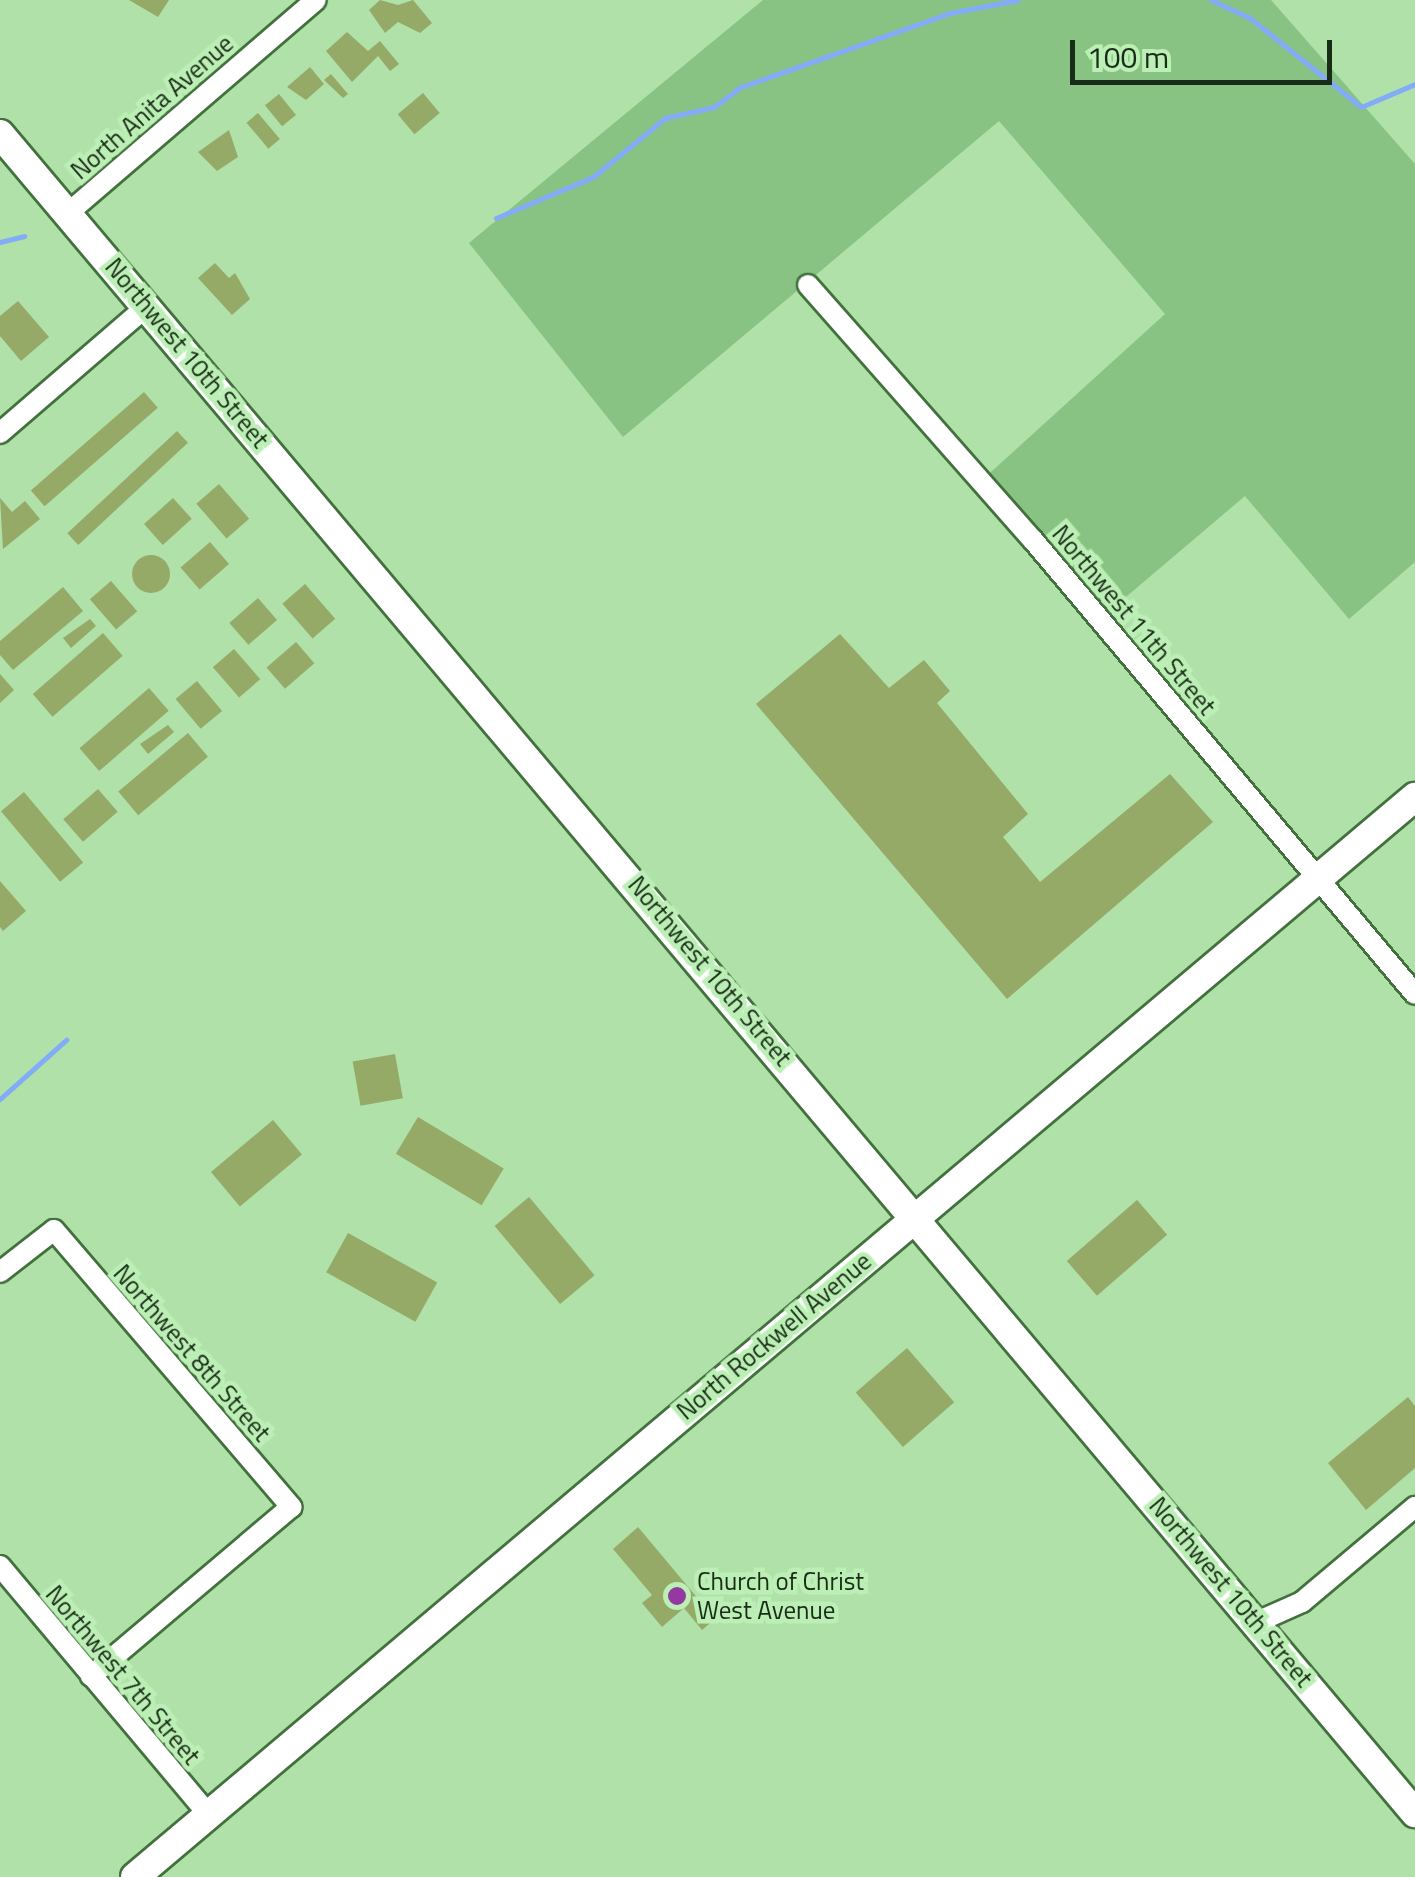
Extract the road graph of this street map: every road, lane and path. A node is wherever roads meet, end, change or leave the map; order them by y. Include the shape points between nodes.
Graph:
1 (316, 0) edge
2 (4, 147) edge
3 (67, 214) junction
4 (808, 284) dead end
5 (147, 306) junction
6 (0, 433) edge
7 (1415, 797) edge
8 (1319, 878) junction
9 (1415, 994) edge
10 (918, 1216) junction
11 (0, 1272) edge
12 (1415, 1507) edge
13 (0, 1566) edge
14 (1257, 1622) junction
15 (91, 1676) junction
16 (1415, 1813) edge
17 (208, 1815) junction
18 (134, 1877) edge

1 - 3 street, North Anita Avenue
2 - 3 main road, Northwest 10th Street
3 - 5 main road, Northwest 10th Street
4 - 8 street, Northwest 11th Street
5 - 6 street
5 - 10 main road, Northwest 10th Street
7 - 8 main road, North Rockwell Avenue
8 - 9 street, Northwest 11th Street
8 - 10 main road, North Rockwell Avenue
10 - 14 main road, Northwest 10th Street
10 - 17 main road, North Rockwell Avenue
11 - 15 street, Northwest 8th Street via 54,1230 291,1508
12 - 14 street via 1302,1602
13 - 15 street, Northwest 7th Street
14 - 16 main road, Northwest 10th Street
15 - 17 street, Northwest 7th Street
17 - 18 main road, North Rockwell Avenue

